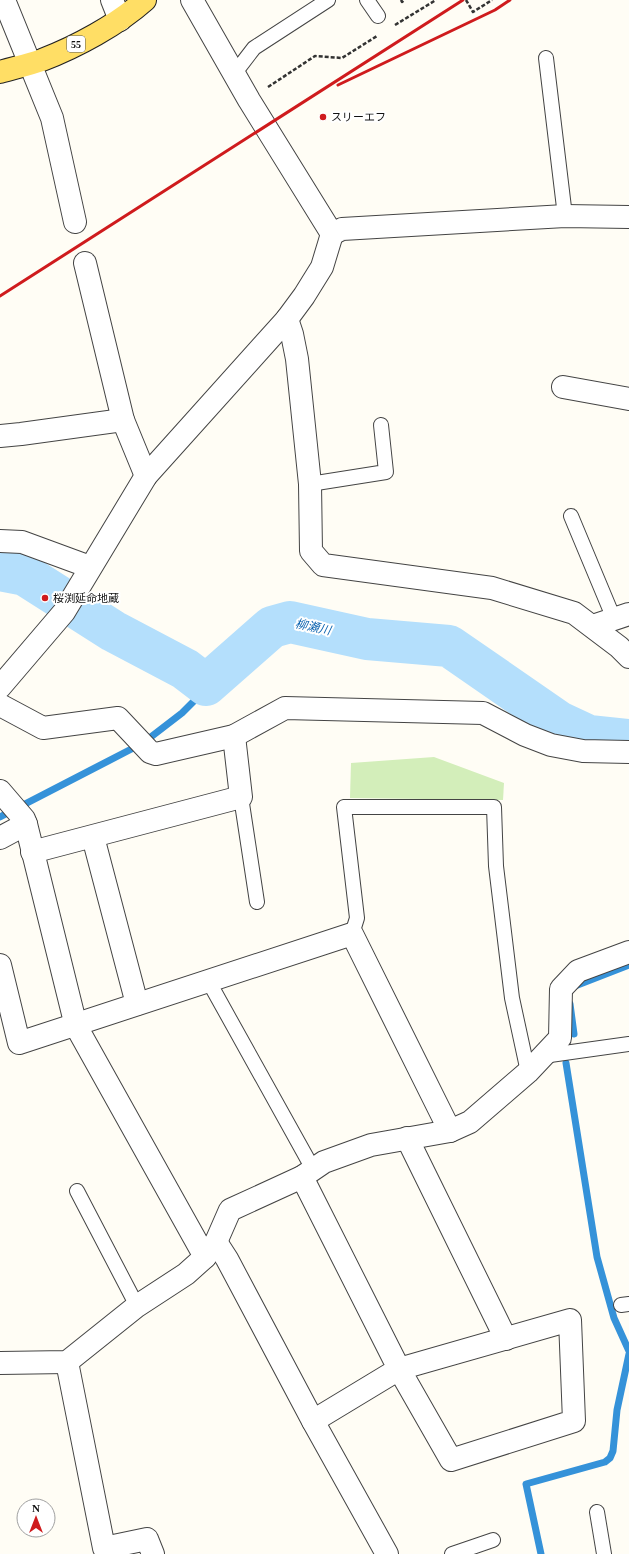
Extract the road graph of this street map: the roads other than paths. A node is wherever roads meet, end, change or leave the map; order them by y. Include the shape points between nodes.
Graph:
1 (4, 0) edge
2 (112, 0) edge
3 (145, 0) edge
4 (192, 0) edge
5 (328, 0) edge
6 (368, 0) edge
7 (378, 16) dead end
8 (120, 20) junction
9 (546, 58) dead end
10 (29, 64) junction
11 (0, 72) edge
12 (234, 74) junction
13 (565, 216) junction
14 (629, 217) edge
15 (75, 222) dead end
16 (332, 234) junction
17 (85, 263) dead end
18 (286, 319) junction
19 (563, 387) dead end
20 (629, 400) edge
21 (123, 420) junction
22 (381, 425) dead end
23 (0, 436) edge
24 (146, 476) junction
25 (310, 484) junction
26 (571, 516) dead end
27 (0, 541) edge
28 (90, 567) junction
29 (621, 617) edge
30 (593, 626) junction
31 (629, 656) edge
32 (0, 687) edge
33 (0, 705) edge
34 (234, 736) junction
35 (629, 752) edge
36 (5, 796) edge
37 (241, 797) junction
38 (25, 822) junction
39 (93, 837) junction
40 (0, 838) edge
41 (32, 852) junction
42 (258, 902) dead end
43 (352, 934) junction
44 (629, 952) edge
45 (0, 965) edge
46 (209, 982) junction
47 (137, 1004) junction
48 (76, 1026) junction
49 (629, 1044) edge
50 (543, 1056) junction
51 (528, 1072) junction
52 (450, 1130) junction
53 (407, 1138) junction
54 (308, 1173) junction
55 (77, 1191) dead end
56 (210, 1249) junction
57 (137, 1306) junction
58 (506, 1339) junction
59 (67, 1362) junction
60 (0, 1363) edge
61 (399, 1369) junction
62 (313, 1421) junction
63 (598, 1512) dead end
64 (493, 1540) dead end
65 (153, 1554) edge
66 (387, 1554) edge
67 (452, 1554) edge
68 (604, 1554) edge

1 - 10 street
2 - 8 street
3 - 8 main road, 55
4 - 12 street
5 - 12 lane via 254,48
6 - 7 lane
8 - 10 main road, 55 via 81,42
9 - 13 lane
10 - 11 main road, 55
10 - 15 street via 52,118
12 - 16 street
13 - 14 street
13 - 16 street via 342,229
16 - 18 street via 322,267
17 - 21 street
18 - 24 street
18 - 25 street via 297,359
19 - 20 street
21 - 23 street
21 - 24 street
22 - 25 lane via 386,472
24 - 28 street
25 - 30 street via 311,551 323,565 492,588 574,613
26 - 29 lane
27 - 28 street via 22,542
28 - 32 street via 64,612
29 - 30 street
30 - 31 street
33 - 34 street via 43,728 118,718 143,745 156,754
34 - 35 street via 285,708 483,713 525,735 552,745 583,751
34 - 37 street
36 - 38 street
37 - 39 street
37 - 42 lane
38 - 40 street
38 - 41 street
39 - 41 street
39 - 47 street
41 - 48 street
43 - 46 street
43 - 51 lane via 356,918 344,807 494,807 496,866 512,998
43 - 52 street
44 - 50 street via 578,971 561,989 560,1038
45 - 48 street via 19,1044
46 - 47 street
46 - 54 lane
47 - 48 street
48 - 56 street
49 - 50 lane
50 - 51 street
51 - 52 street via 470,1122
52 - 53 street
53 - 54 street via 371,1145 324,1162
53 - 58 street
54 - 56 street via 230,1210
54 - 61 street
55 - 57 lane
56 - 57 street via 186,1274
56 - 62 street via 231,1266
57 - 59 street
58 - 61 street
58 - 61 street via 570,1320 574,1421 451,1460
59 - 60 street
59 - 65 street via 104,1548 147,1539
61 - 62 street
62 - 66 street
63 - 68 lane
64 - 67 lane

